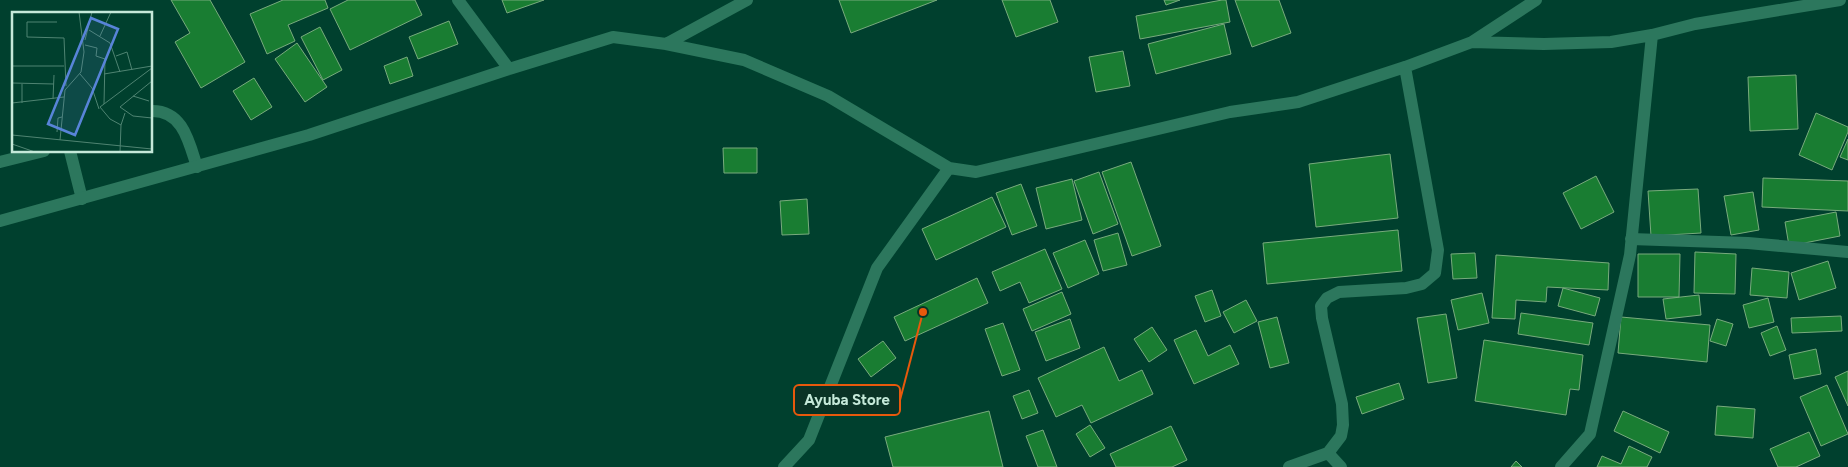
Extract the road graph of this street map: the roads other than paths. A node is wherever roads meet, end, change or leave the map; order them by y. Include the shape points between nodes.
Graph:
1 (458, 0) edge
2 (747, 0) edge
3 (1536, 0) edge
4 (1840, 0) edge
5 (1652, 35) junction
6 (1472, 42) junction
7 (666, 44) junction
8 (1405, 67) junction
9 (509, 69) junction
10 (152, 110) edge
11 (40, 152) edge
12 (70, 152) edge
13 (0, 162) edge
14 (197, 167) junction
15 (949, 168) junction
16 (82, 199) junction
17 (0, 221) edge
18 (1631, 239) junction
19 (1848, 252) edge
20 (1328, 453) junction
21 (784, 467) edge
22 (1289, 467) edge
23 (1341, 467) edge
24 (1561, 467) edge

1 - 9 street
2 - 7 street
3 - 6 street
4 - 5 street via 1695,24
5 - 6 street via 1611,42
5 - 18 street
6 - 8 street
7 - 9 street via 612,37
7 - 15 street via 744,60 828,96
8 - 15 street via 1298,102 1230,112 976,172
8 - 20 street via 1438,250 1435,273 1422,284 1406,288 1339,292 1327,298 1321,306 1343,411 1341,436
9 - 14 street via 310,135
10 - 14 street via 161,110 175,117 185,132
11 - 13 street
12 - 16 street
14 - 16 street
15 - 21 street via 877,268 809,440
16 - 17 street
18 - 19 street via 1748,243
18 - 24 street via 1590,434
20 - 22 street
20 - 23 street

